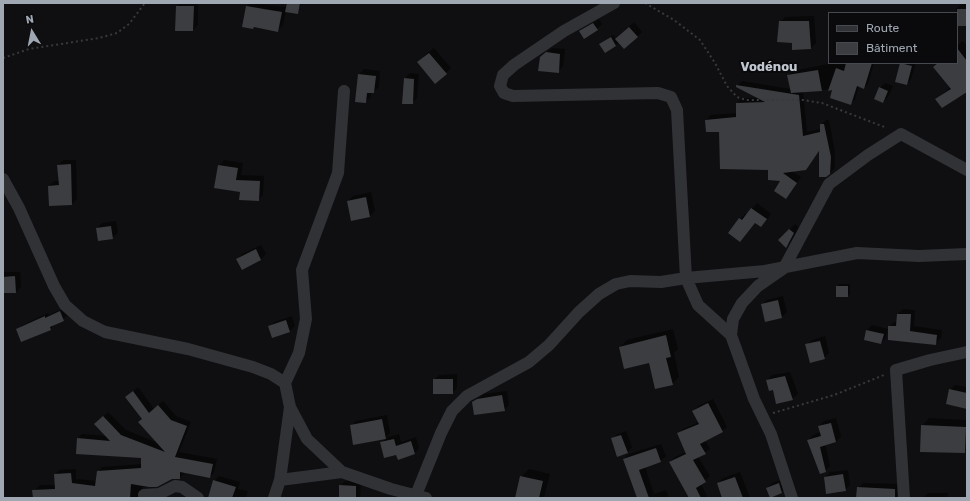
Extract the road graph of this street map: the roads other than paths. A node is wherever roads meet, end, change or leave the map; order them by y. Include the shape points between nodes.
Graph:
1 (614, 3) edge
2 (344, 92) dead end
3 (967, 170) edge
4 (3, 179) edge
5 (967, 254) edge
6 (784, 268) junction
7 (686, 278) junction
8 (731, 335) junction
9 (967, 352) edge
10 (285, 383) junction
11 (290, 407) junction
12 (342, 472) junction
13 (280, 480) junction
14 (144, 495) dead end
15 (421, 497) edge
16 (198, 498) edge
17 (274, 498) edge
18 (792, 498) edge
19 (904, 498) edge

1 - 7 street via 564,31 514,65 503,75 500,86 504,93 513,96 658,93 671,97 677,110
2 - 10 street via 338,173 302,270 306,319 299,353
3 - 6 street via 901,134 829,184
4 - 10 street via 54,286 65,305 83,321 106,332 188,349 253,367
5 - 6 street via 919,256 857,253
6 - 7 street
6 - 8 street via 758,286 742,302 733,319
7 - 8 street via 698,305
7 - 15 street via 616,284 599,294 529,362 468,396 452,411
8 - 18 street via 754,399 773,441
9 - 19 street via 896,370
10 - 11 street
11 - 12 street via 307,439
11 - 13 street
12 - 13 street
12 - 15 street
13 - 17 street
14 - 16 street via 159,494 175,486 182,487

